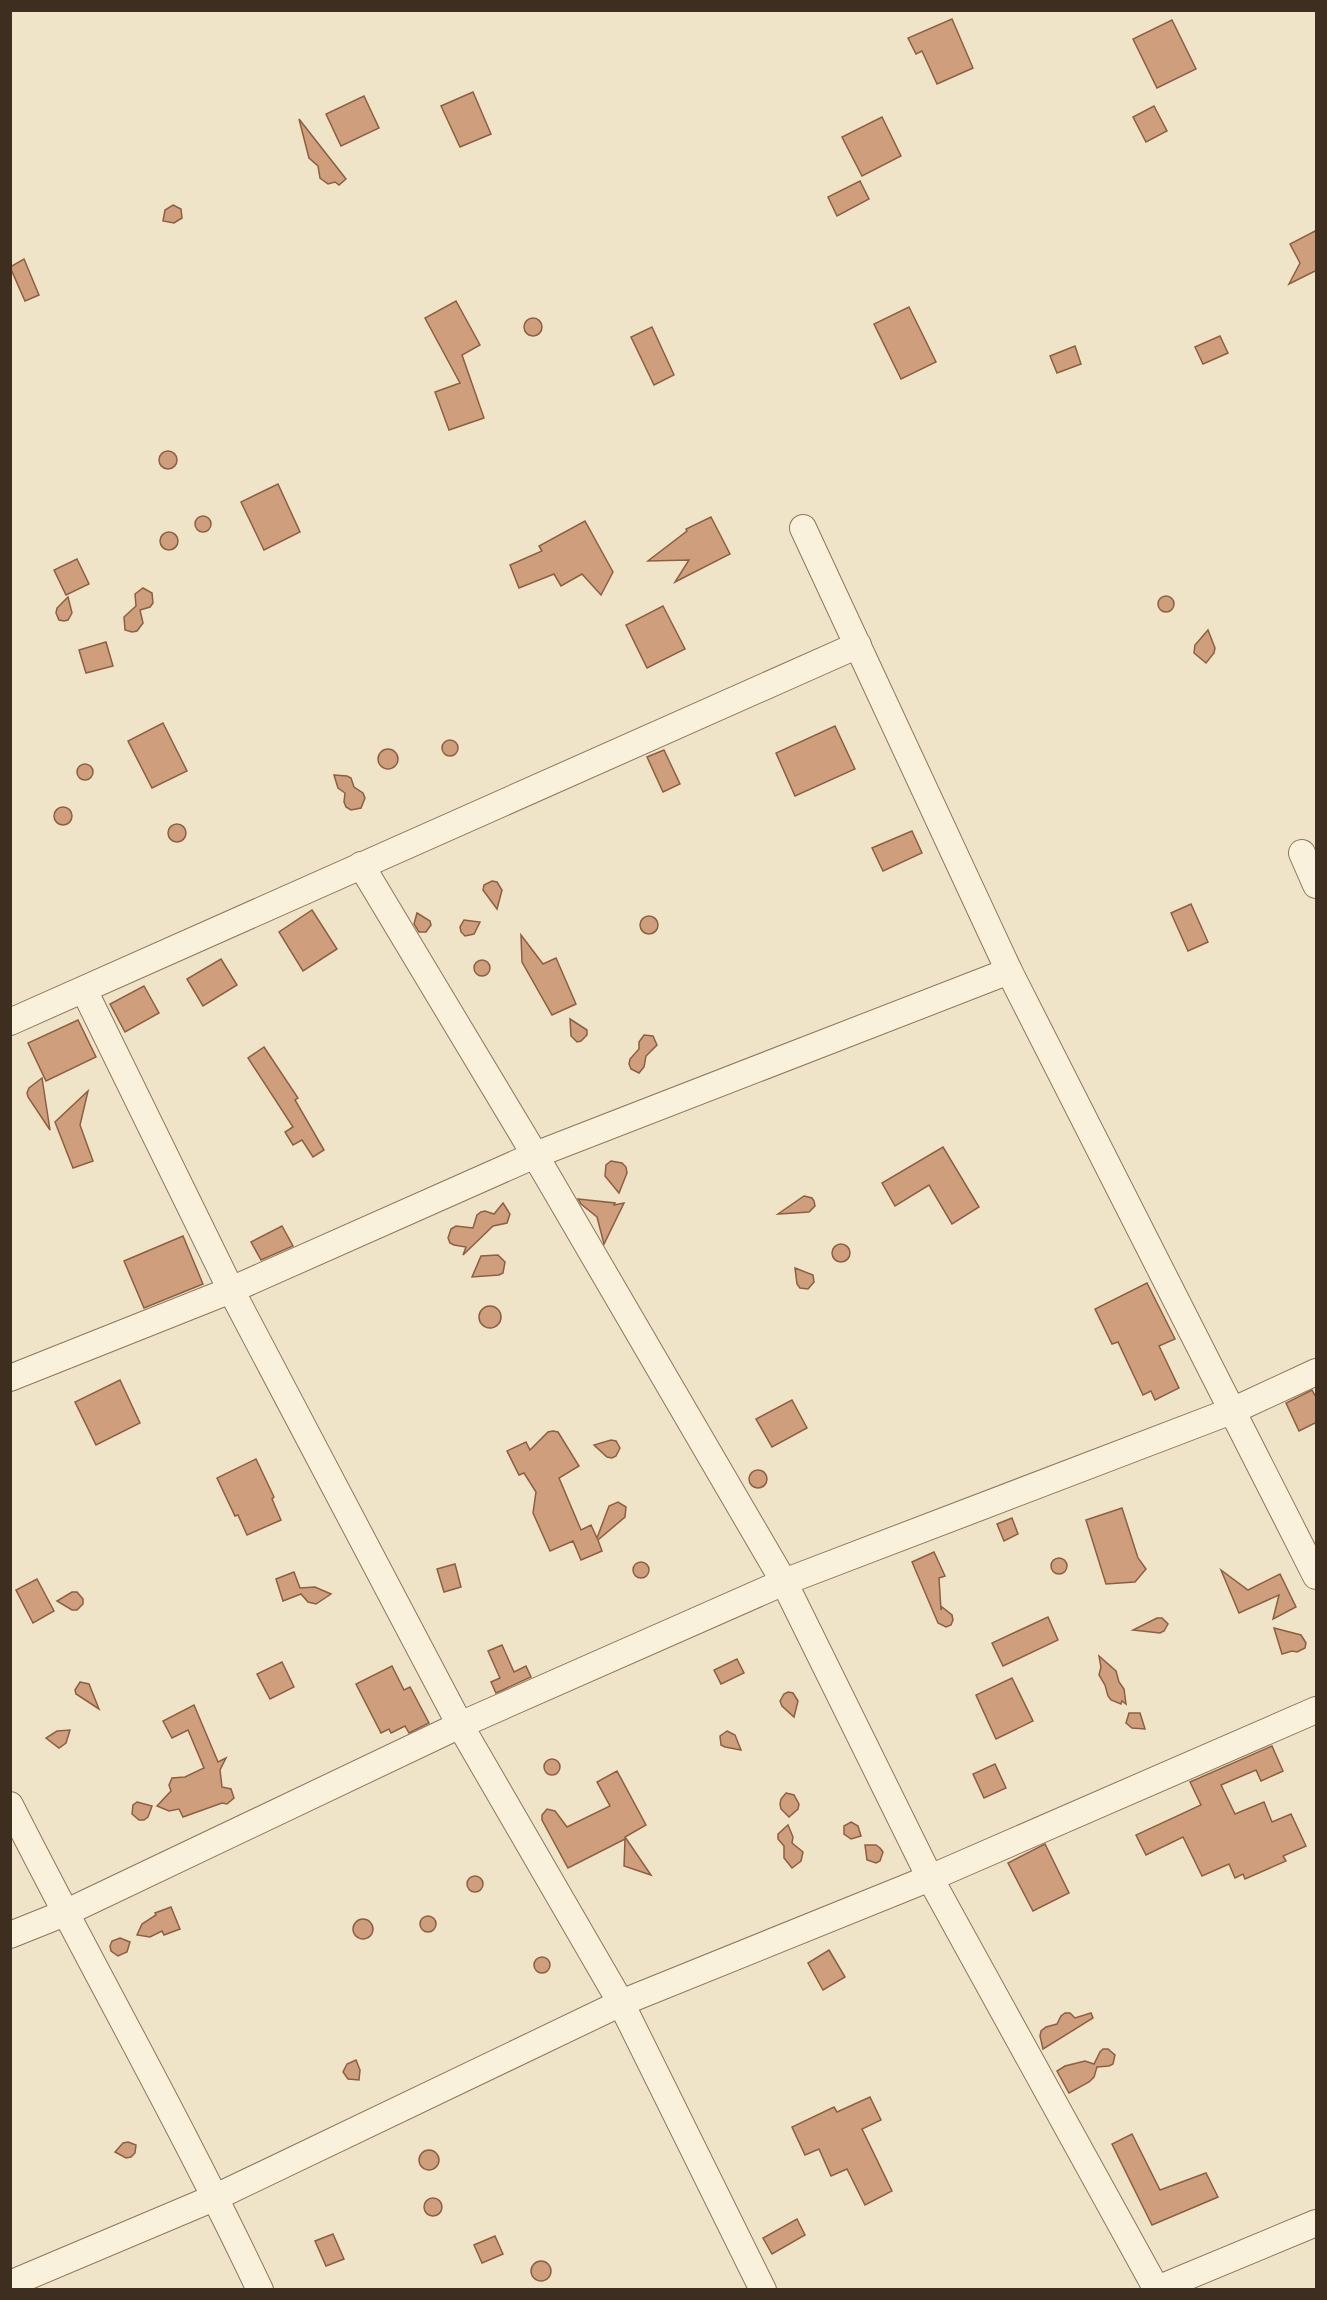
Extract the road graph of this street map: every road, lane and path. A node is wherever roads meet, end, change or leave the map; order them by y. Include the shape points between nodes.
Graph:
1 (803, 528) dead end
2 (858, 645) junction
3 (1302, 854) dead end
4 (361, 865) junction
5 (1317, 885) edge
6 (1009, 971) junction
7 (84, 990) junction
8 (10, 1022) edge
9 (535, 1155) junction
10 (231, 1290) junction
11 (1317, 1372) edge
12 (10, 1378) edge
13 (1234, 1410) junction
14 (1317, 1576) edge
15 (784, 1582) junction
16 (1317, 1710) edge
17 (460, 1725) junction
18 (10, 1804) edge
19 (930, 1878) junction
20 (65, 1913) junction
21 (10, 1935) edge
22 (621, 2003) junction
23 (216, 2197) junction
24 (1317, 2223) edge
25 (10, 2284) edge
26 (260, 2289) edge
27 (763, 2289) edge
28 (1156, 2289) edge

1 - 2 street
2 - 4 street
2 - 6 street
3 - 5 street
4 - 7 street
4 - 9 street
6 - 9 street
6 - 13 street
7 - 8 street
7 - 10 street
9 - 10 street
9 - 15 street
10 - 12 street
10 - 17 street
11 - 13 street
13 - 14 street
13 - 15 street
15 - 17 street
15 - 19 street
16 - 19 street
17 - 20 street
17 - 22 street
18 - 20 street
19 - 22 street
19 - 28 street
20 - 21 street
20 - 23 street
22 - 23 street
22 - 27 street
23 - 25 street
23 - 26 street
24 - 28 street

